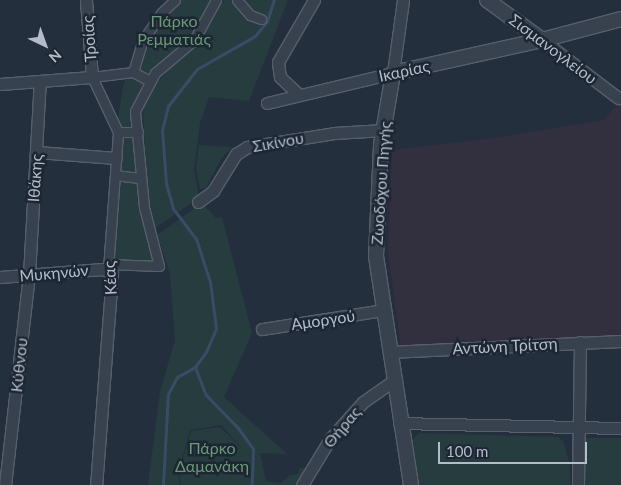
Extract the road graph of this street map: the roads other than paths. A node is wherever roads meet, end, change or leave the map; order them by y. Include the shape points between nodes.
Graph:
1 (86, 0) edge
2 (176, 0) edge
3 (216, 0) edge
4 (237, 0) edge
5 (314, 0) edge
6 (403, 0) edge
7 (487, 0) edge
8 (261, 19) dead end
9 (621, 19) edge
10 (542, 40) junction
11 (133, 72) junction
12 (393, 73) junction
13 (96, 80) junction
14 (40, 81) junction
15 (150, 81) junction
16 (0, 84) edge
17 (297, 94) junction
18 (618, 98) dead end
19 (267, 103) dead end
20 (384, 130) junction
21 (118, 132) junction
22 (138, 132) junction
23 (37, 152) junction
24 (116, 158) junction
25 (115, 175) junction
26 (140, 178) junction
27 (198, 202) dead end
28 (108, 266) junction
29 (29, 275) junction
30 (0, 277) edge
31 (384, 310) junction
32 (262, 329) dead end
33 (621, 341) edge
34 (580, 342) junction
35 (389, 352) junction
36 (393, 381) junction
37 (399, 422) junction
38 (577, 428) junction
39 (621, 428) edge
40 (5, 485) edge
41 (96, 485) edge
42 (302, 485) edge
43 (411, 485) edge
44 (578, 485) edge

1 - 13 street, Τροίας
2 - 11 street via 160,14 143,40
3 - 15 street via 194,40
4 - 8 street via 250,15
5 - 17 street via 278,62 280,77
6 - 12 street, Ζωοδόχου Πηγής
7 - 10 street, Σισμανογλείου
9 - 10 street, Ικαρίας
10 - 12 street, Ικαρίας
10 - 18 street, Σισμανογλείου
11 - 13 street
11 - 15 street
12 - 17 street, Ικαρίας
12 - 20 street, Ζωοδόχου Πηγής
13 - 14 street
13 - 21 street, Κέας
14 - 16 street
14 - 23 street, Ιθάκης
15 - 22 street via 135,111
17 - 19 street, Ικαρίας
20 - 27 street, Σικίνου via 334,133 247,147 236,154 213,190
20 - 31 street, Ζωοδόχου Πηγής via 376,256
21 - 22 street
21 - 24 street, Κέας
22 - 26 street
23 - 24 street
23 - 29 street, Ιθάκης
24 - 25 street, Κέας
25 - 26 street
25 - 28 street, Κέας
26 - 28 street via 158,266
28 - 29 street, Μυκηνών
28 - 41 street, Κέας via 113,277
29 - 30 street, Μυκηνών
29 - 40 street, Κύθνου
31 - 32 street, Αμοργού
31 - 35 street, Ζωοδόχου Πηγής
33 - 34 street, Αντώνη Τρίτση
34 - 35 street, Αντώνη Τρίτση
34 - 38 street
35 - 36 street, Ζωοδόχου Πηγής
36 - 37 street, Ζωοδόχου Πηγής
36 - 42 street, Θήρας via 363,402 335,433
37 - 38 street
37 - 43 street, Ζωοδόχου Πηγής
38 - 39 street
38 - 44 street

